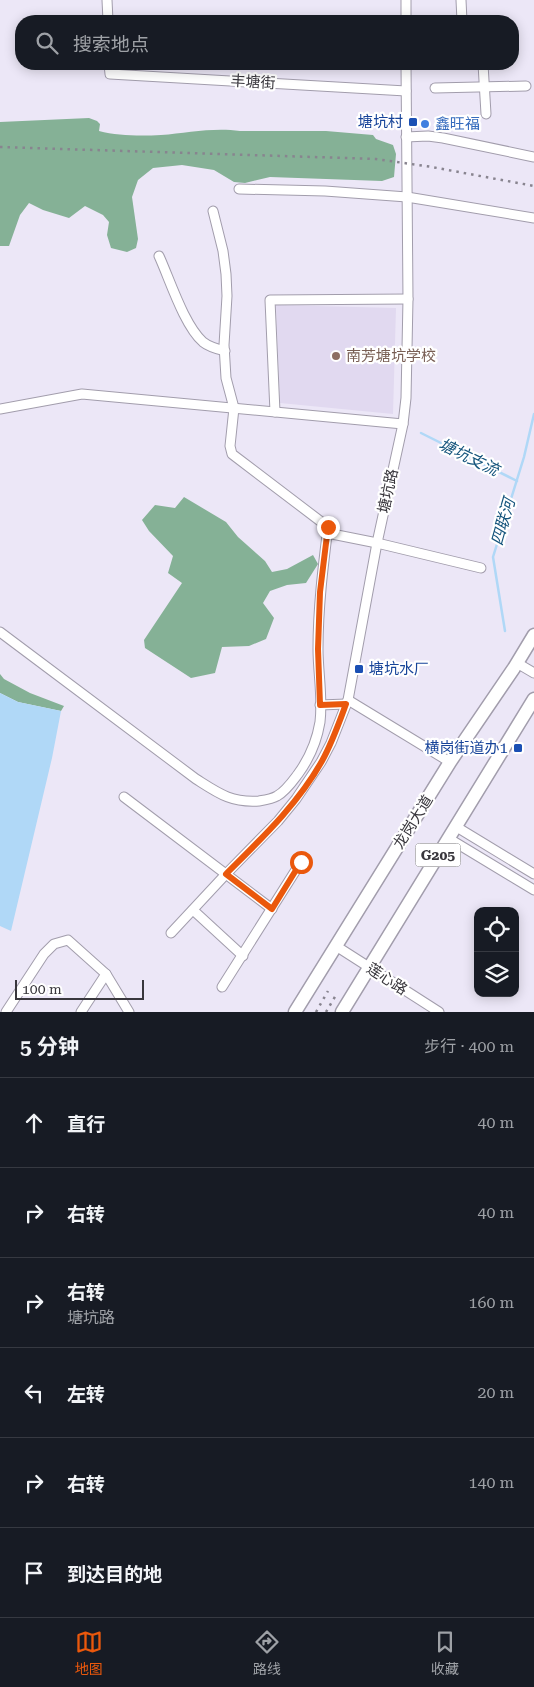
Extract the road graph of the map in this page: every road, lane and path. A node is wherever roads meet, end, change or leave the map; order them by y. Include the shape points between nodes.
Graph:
1 (107, 0) edge
2 (406, 0) edge
3 (461, 0) edge
4 (108, 15) edge
5 (406, 15) edge
6 (462, 15) edge
7 (110, 70) edge
8 (406, 70) edge
9 (483, 70) edge
10 (526, 86) dead end
11 (484, 87) junction
12 (435, 88) dead end
13 (406, 91) junction
14 (486, 114) dead end
15 (406, 137) junction
16 (534, 157) edge
17 (239, 189) dead end
18 (407, 197) junction
19 (214, 211) dead end
20 (534, 218) edge
21 (159, 256) dead end
22 (408, 299) junction
23 (225, 351) junction
24 (234, 408) junction
25 (0, 409) edge
26 (275, 412) junction
27 (403, 424) junction
28 (327, 533) junction
29 (377, 543) junction
30 (481, 568) dead end
31 (0, 632) edge
32 (534, 635) edge
33 (517, 663) junction
34 (534, 673) edge
35 (534, 699) edge
36 (347, 702) junction
37 (320, 705) junction
38 (450, 762) junction
39 (124, 797) dead end
40 (455, 826) junction
41 (448, 838) junction
42 (301, 862) dead end
43 (226, 874) junction
44 (534, 874) edge
45 (534, 890) edge
46 (272, 909) junction
47 (192, 910) junction
48 (171, 933) dead end
49 (336, 946) junction
50 (243, 956) junction
51 (370, 967) junction
52 (106, 974) junction
53 (222, 987) dead end
54 (6, 1012) edge
55 (81, 1012) edge
56 (129, 1012) edge
57 (295, 1012) edge
58 (342, 1012) edge
59 (439, 1012) edge

1 - 4 street
2 - 5 street
3 - 6 street
7 - 13 street, 丰塘街 via 110,74
8 - 13 street, 塘坑路
9 - 11 street
10 - 11 street
11 - 12 street
11 - 14 street
13 - 15 street, 塘坑路
15 - 16 street via 443,138
15 - 18 street, 塘坑路
17 - 18 street
18 - 20 street
18 - 22 street, 塘坑路
19 - 23 street via 226,274
21 - 23 street via 194,330 209,346
22 - 26 street via 270,300
22 - 27 street, 塘坑路
23 - 24 street via 226,378
24 - 25 street via 82,394
24 - 26 street
24 - 28 street via 232,454 315,516 328,527
26 - 27 street
27 - 29 street, 塘坑路
28 - 29 street
28 - 37 street via 320,592
29 - 30 street
29 - 36 street, 塘坑路
31 - 37 street via 196,779 223,796 236,800 265,800 285,790 309,758 320,722
32 - 33 highway, 龙岗大道 / G205
33 - 34 street
33 - 38 highway, 龙岗大道 / G205
35 - 40 highway, G205
36 - 37 street
36 - 38 street
36 - 43 street, 塘坑路 via 331,743 296,799
38 - 49 highway, 龙岗大道 / G205
39 - 43 street
40 - 41 highway, G205
40 - 44 street
41 - 45 street
41 - 51 highway, G205
42 - 46 street
43 - 46 street
43 - 47 street, 塘坑路
46 - 50 street
47 - 48 street, 塘坑路
47 - 50 street
49 - 51 street, 莲心路
49 - 57 highway, 龙岗大道 / G205
50 - 53 street
51 - 58 highway, G205
51 - 59 street, 莲心路
52 - 54 street via 68,940 54,944
52 - 55 street
52 - 56 street

